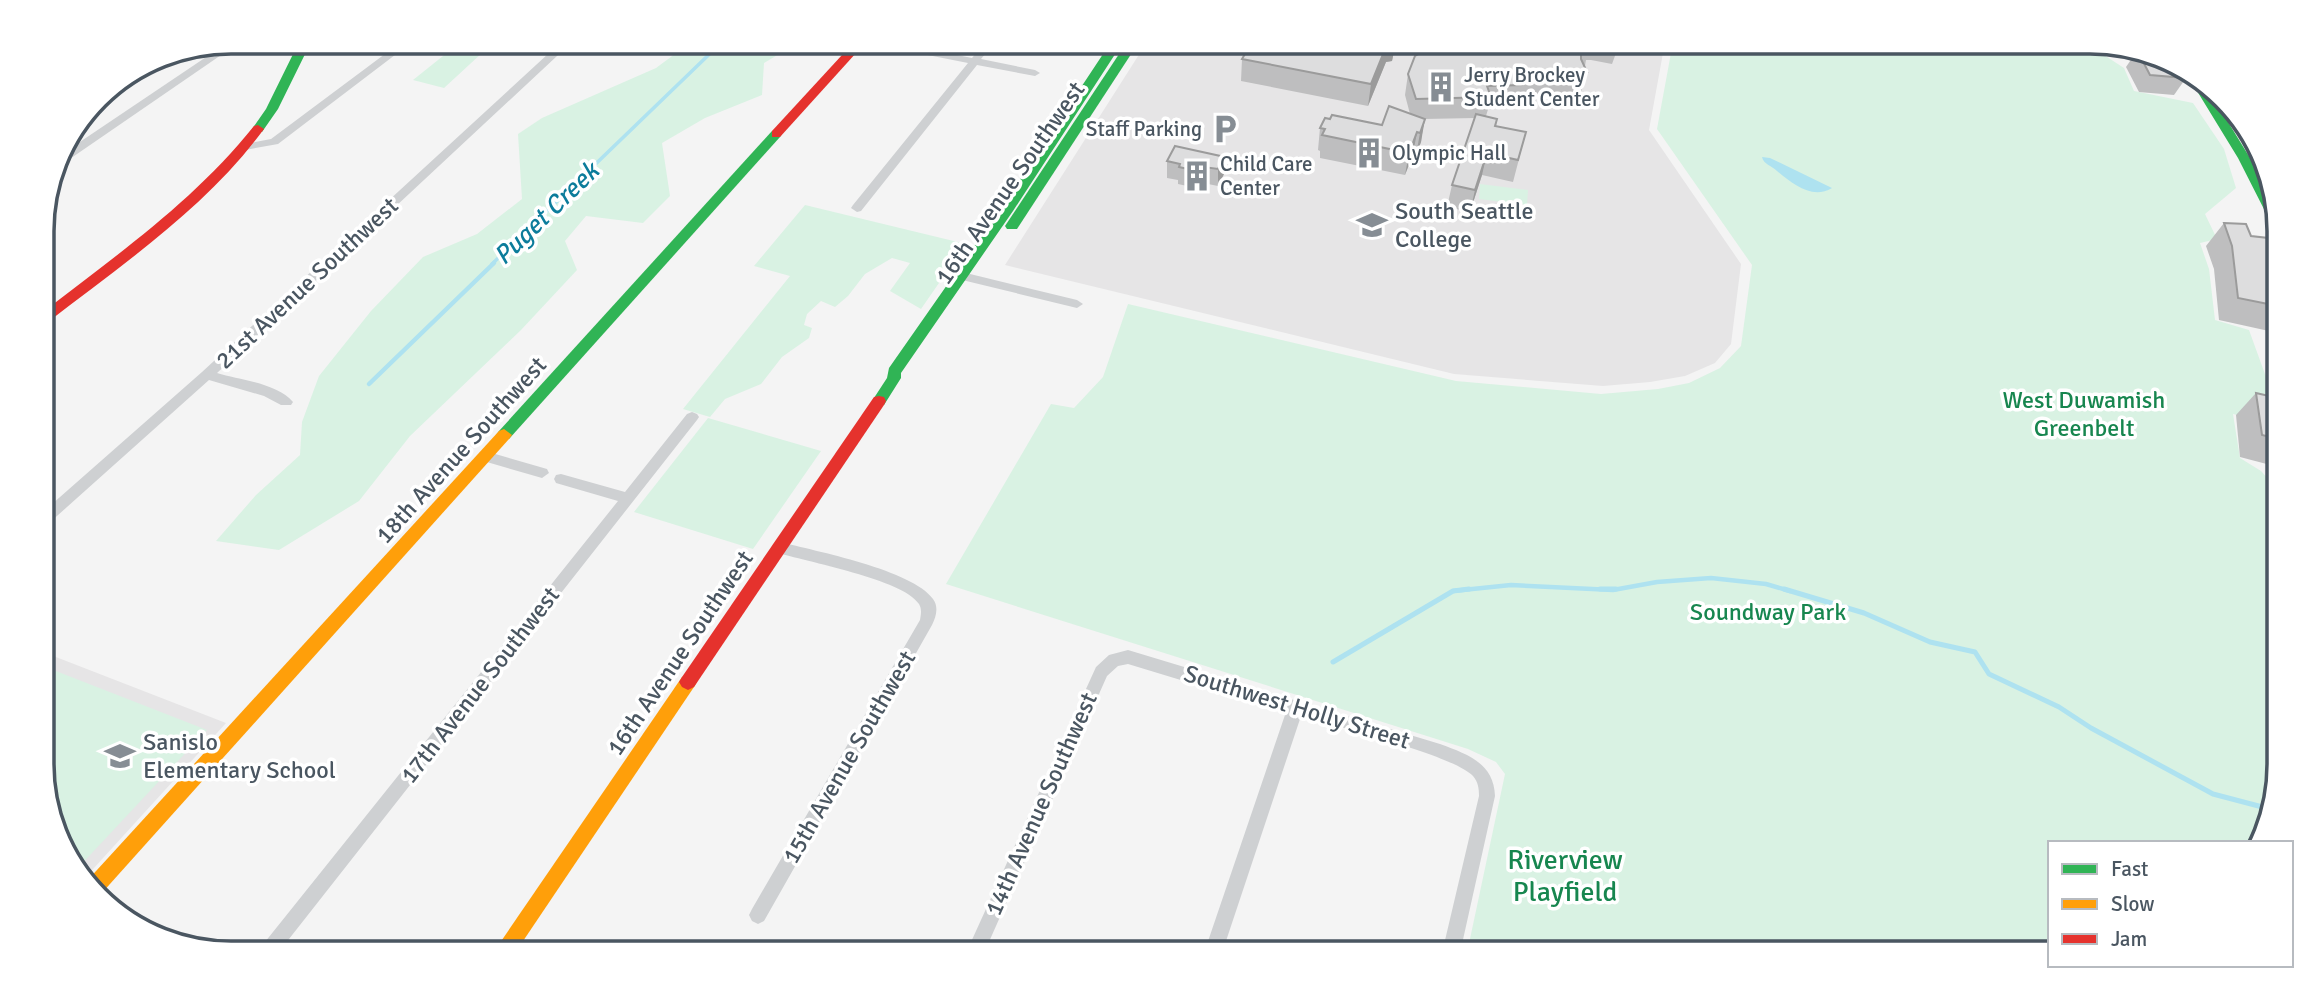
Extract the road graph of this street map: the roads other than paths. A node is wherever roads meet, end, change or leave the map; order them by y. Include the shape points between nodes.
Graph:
1 (298, 54) edge
2 (391, 54) edge
3 (554, 54) edge
4 (849, 54) edge
5 (939, 54) edge
6 (981, 54) edge
7 (1109, 54) edge
8 (1125, 54) edge
9 (215, 55) edge
10 (975, 61) junction
11 (1035, 73) dead end
12 (2208, 100) edge
13 (245, 148) junction
14 (74, 152) edge
15 (2263, 196) edge
16 (857, 208) dead end
17 (967, 277) junction
18 (1077, 304) dead end
19 (55, 310) edge
20 (207, 374) junction
21 (286, 402) dead end
22 (692, 417) dead end
23 (485, 456) junction
24 (541, 473) dead end
25 (561, 479) dead end
26 (628, 498) junction
27 (54, 510) edge
28 (780, 548) junction
29 (1114, 660) joint
30 (1296, 706) junction
31 (99, 881) edge
32 (758, 915) dead end
33 (1217, 940) edge
34 (1454, 940) edge
35 (277, 941) edge
36 (511, 941) edge
37 (981, 941) edge

1 - 13 street via 272,109
2 - 13 street via 274,142
3 - 20 street, 21st Avenue Southwest
4 - 23 street, 18th Avenue Southwest
5 - 10 street
6 - 10 street
7 - 17 street, 16th Avenue Southwest
8 - 17 street, 16th Avenue Southwest via 1022,212
9 - 14 street
10 - 11 street
10 - 16 street
12 - 15 street
13 - 19 street via 184,208
17 - 18 street
17 - 28 street, 16th Avenue Southwest via 894,372
20 - 21 street
20 - 27 street, 21st Avenue Southwest
22 - 26 street, 17th Avenue Southwest
23 - 24 street
23 - 31 street, 18th Avenue Southwest
25 - 26 street
26 - 35 street, 17th Avenue Southwest
28 - 32 street, 15th Avenue Southwest via 902,583 923,597 929,611
28 - 36 street, 16th Avenue Southwest
29 - 30 street, Southwest Holly Street via 1135,657
29 - 37 street, 14th Avenue Southwest via 1101,672
30 - 33 street
30 - 34 street, Southwest Holly Street via 1440,751 1478,770 1486,779 1487,796

